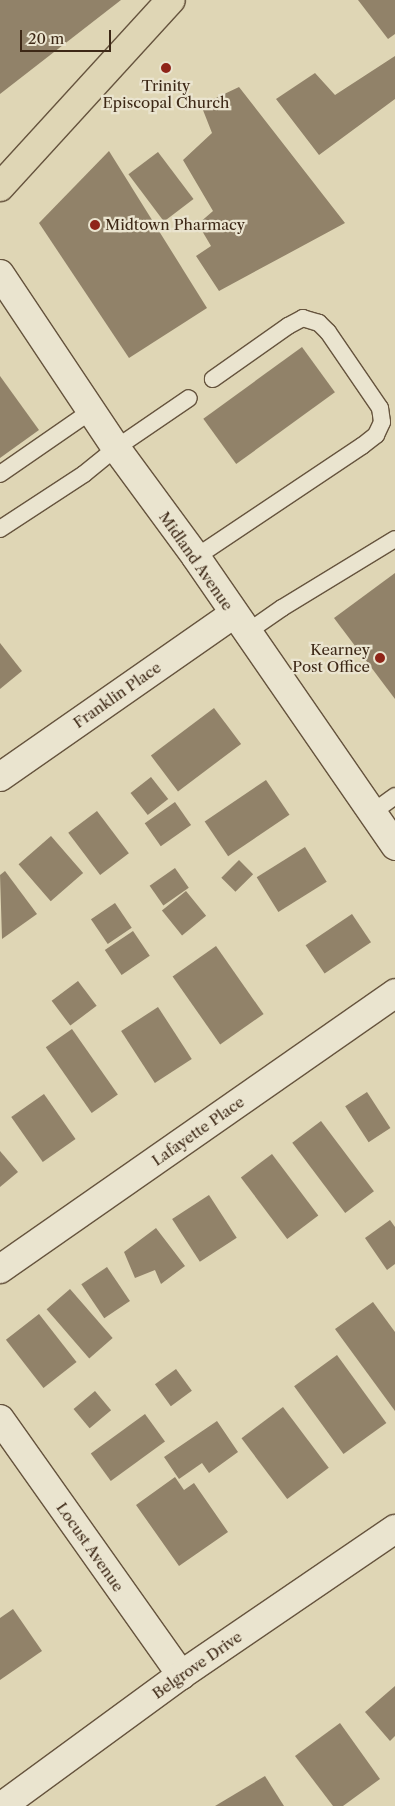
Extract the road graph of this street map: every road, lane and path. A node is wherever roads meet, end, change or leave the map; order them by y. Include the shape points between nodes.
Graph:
1 (171, 0) edge
2 (0, 188) edge
3 (0, 274) edge
4 (213, 379) dead end
5 (189, 398) dead end
6 (92, 411) junction
7 (116, 448) junction
8 (0, 474) edge
9 (0, 529) edge
10 (395, 539) edge
11 (196, 558) junction
12 (240, 623) junction
13 (0, 777) edge
14 (395, 796) edge
15 (373, 812) junction
16 (395, 846) edge
17 (395, 993) edge
18 (0, 1269) edge
19 (0, 1419) edge
20 (395, 1529) edge
21 (180, 1675) junction
22 (2, 1806) edge

1 - 2 main road
3 - 6 street, Midland Avenue
4 - 11 lane via 303,318 319,323 328,332 380,408 382,422 376,435
5 - 7 lane
6 - 7 street, Midland Avenue
6 - 8 lane
7 - 9 lane via 84,474
7 - 11 street, Midland Avenue
10 - 12 lane via 282,608
11 - 12 street, Midland Avenue
12 - 13 street, Franklin Place
12 - 15 street, Midland Avenue
14 - 15 lane
15 - 16 street, Midland Avenue
17 - 18 street, Lafayette Place
19 - 21 street, Locust Avenue
20 - 21 street, Belgrove Drive
21 - 22 street, Belgrove Drive

